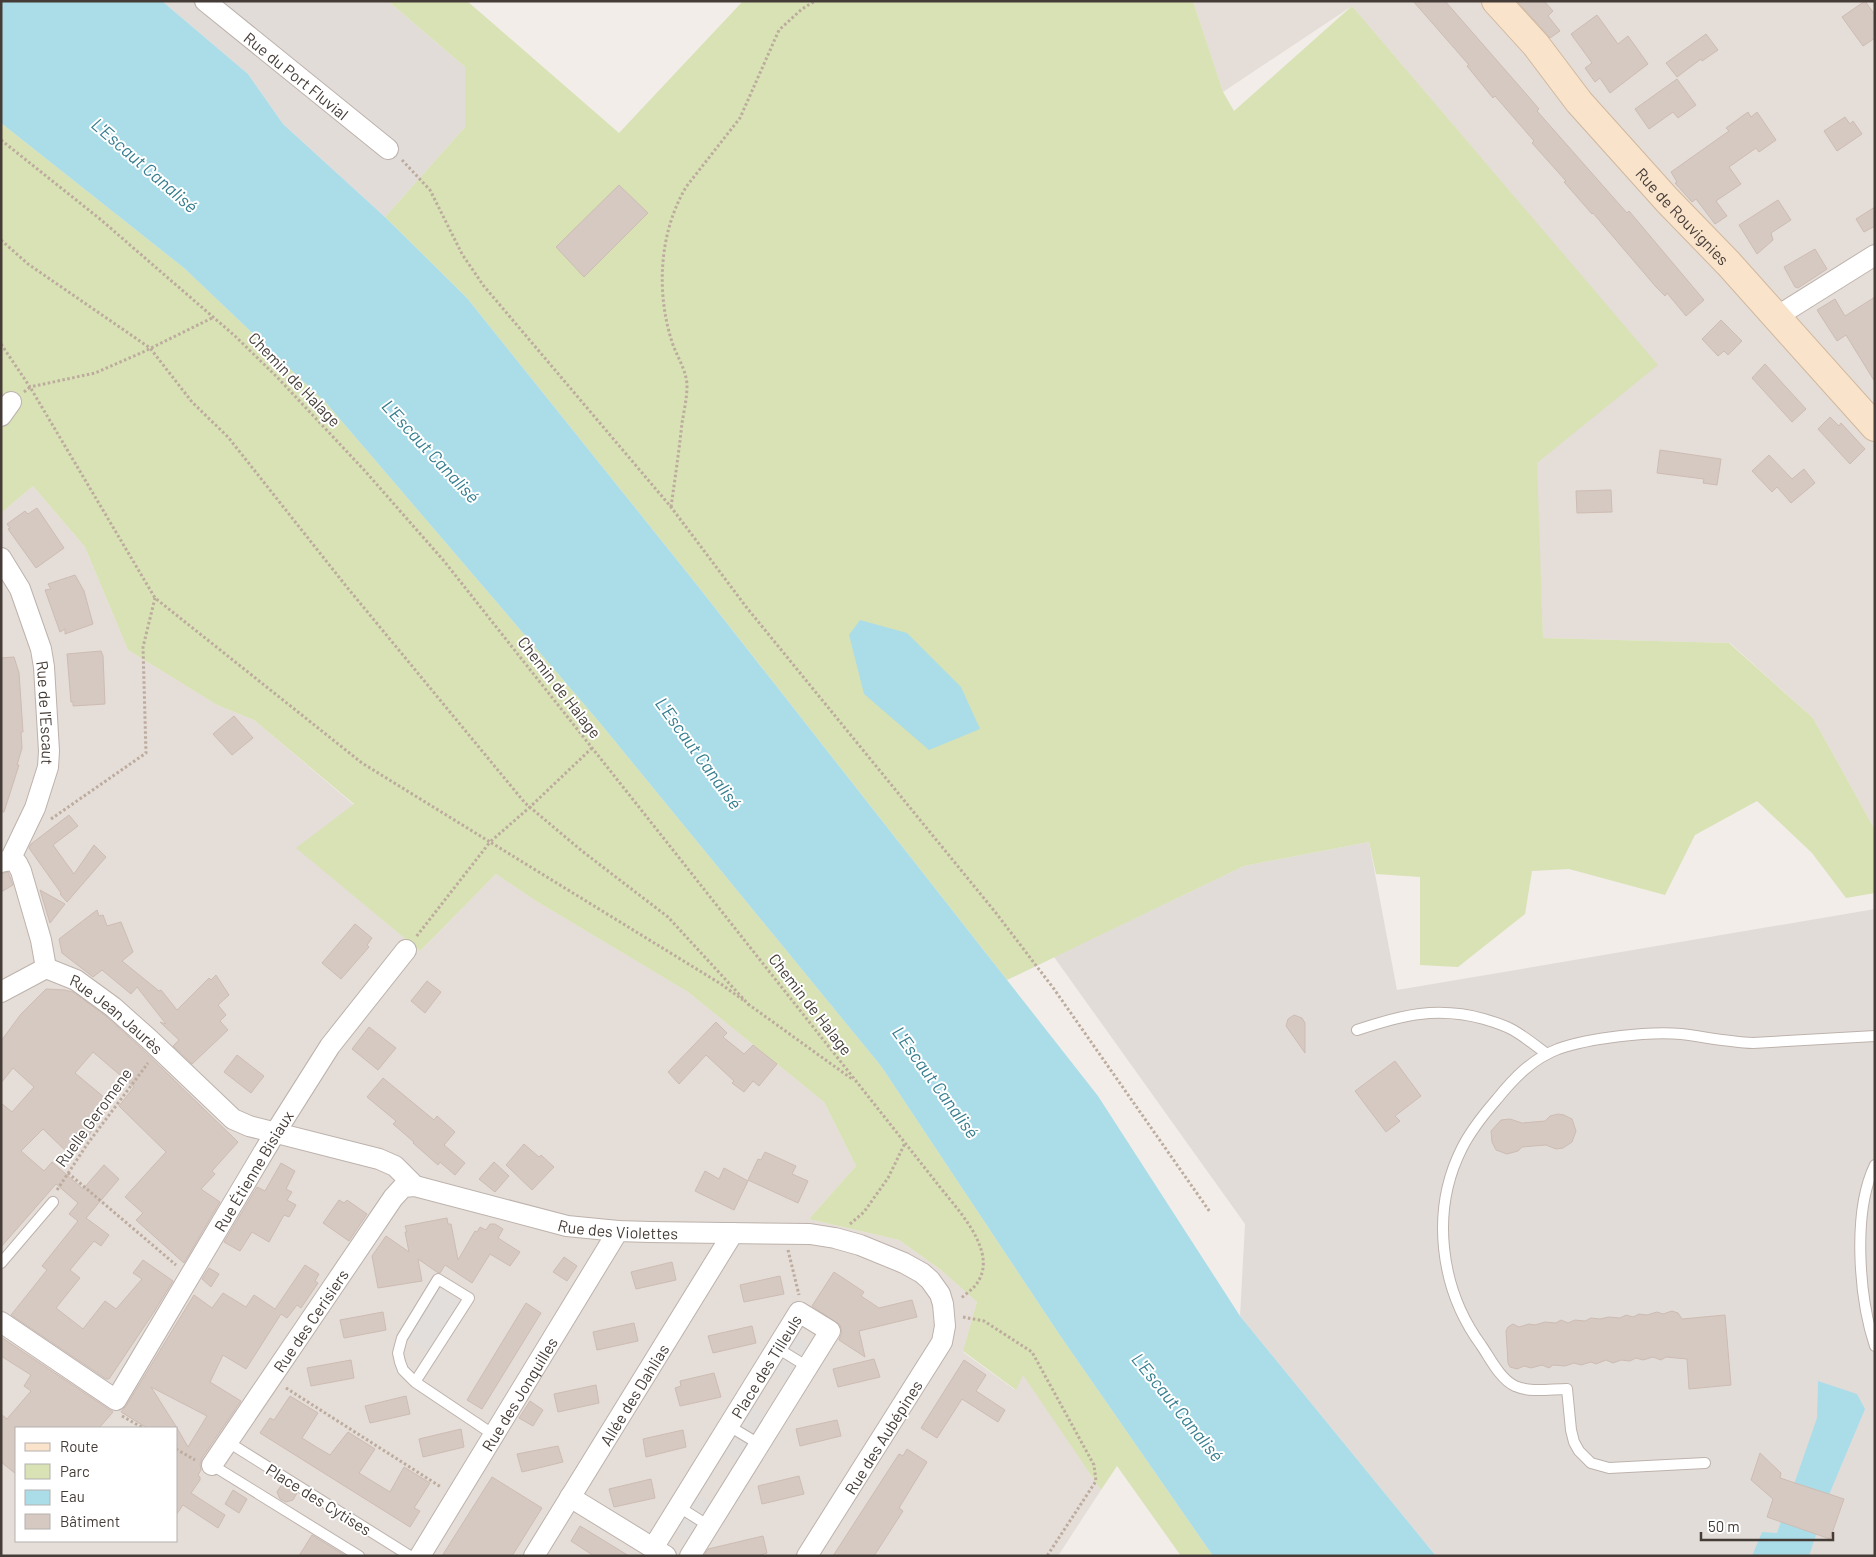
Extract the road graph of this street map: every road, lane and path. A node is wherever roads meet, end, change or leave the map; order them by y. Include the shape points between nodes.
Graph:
1 (205, 1) edge
2 (815, 1) edge
3 (1496, 1) edge
4 (1, 140) edge
5 (388, 149) joint
6 (1, 240) edge
7 (1875, 256) edge
8 (214, 317) junction
9 (1776, 317) junction
10 (1, 344) edge
11 (150, 348) junction
12 (30, 387) junction
13 (5, 404) edge
14 (1872, 422) edge
15 (671, 507) junction
16 (1, 558) edge
17 (155, 598) junction
18 (592, 748) junction
19 (530, 807) junction
20 (20, 841) junction
21 (490, 842) junction
22 (6, 861) edge
23 (406, 950) joint
24 (46, 968) junction
25 (1, 992) edge
26 (749, 1005) junction
27 (1357, 1030) dead end
28 (1875, 1036) edge
29 (159, 1048) junction
30 (1547, 1054) junction
31 (857, 1082) junction
32 (275, 1133) junction
33 (905, 1143) junction
34 (1875, 1165) edge
35 (68, 1173) junction
36 (415, 1186) junction
37 (53, 1202) joint
38 (1210, 1212) dead end
39 (618, 1231) junction
40 (733, 1233) junction
41 (784, 1233) junction
42 (839, 1239) junction
43 (1, 1263) edge
44 (189, 1277) junction
45 (799, 1312) junction
46 (945, 1313) junction
47 (1, 1322) edge
48 (1875, 1346) edge
49 (777, 1348) junction
50 (808, 1367) junction
51 (271, 1378) junction
52 (416, 1382) junction
53 (729, 1426) junction
54 (494, 1435) junction
55 (228, 1442) junction
56 (759, 1444) junction
57 (1705, 1463) dead end
58 (212, 1465) joint
59 (456, 1496) junction
60 (570, 1497) junction
61 (679, 1507) junction
62 (709, 1526) junction
63 (660, 1552) edge
64 (359, 1556) edge
65 (410, 1556) edge
66 (420, 1556) edge
67 (534, 1556) edge
68 (690, 1556) edge
69 (808, 1556) edge
70 (1047, 1556) edge

1 - 5 street, Rue du Port Fluvial
2 - 15 path via 780,30 740,118 686,187 668,228 663,272 665,311 687,388
3 - 9 street, Rue de Rouvignies via 1536,45 1585,109
4 - 8 path, Chemin de Halage via 100,219
5 - 15 path via 405,162 430,190 462,254 483,285
6 - 11 path via 28,264
7 - 9 street
8 - 11 path
8 - 18 path, Chemin de Halage via 278,377 392,501 444,561
9 - 14 street, Rue de Rouvignies
10 - 12 path
11 - 12 path via 96,372
11 - 19 path via 192,402 228,437 346,586
12 - 13 path
12 - 17 path
15 - 38 path via 747,608 1041,970
16 - 20 street, Rue de l'Escaut via 20,589 44,667 48,767
17 - 20 path via 143,647 146,753
17 - 21 path via 362,762
18 - 19 path
18 - 31 path, Chemin de Halage
19 - 21 path
19 - 26 path via 668,917
20 - 22 street, Rue de l'Escaut
21 - 23 path
21 - 26 path
22 - 24 street via 17,863 21,872
23 - 32 street, Rue Étienne Bisiaux via 338,1035
24 - 25 street
24 - 29 street, Rue Jean Jaurès via 86,986
26 - 31 path
27 - 30 lane via 1414,1014 1467,1014 1513,1030
28 - 30 lane via 1753,1043 1654,1034 1605,1039
29 - 32 street, Rue Jean Jaurès via 233,1119
29 - 35 path, Ruelle Geromene
30 - 57 lane via 1526,1068 1504,1090 1476,1125 1456,1159 1443,1218 1445,1259 1453,1290 1475,1337 1512,1385 1533,1390 1567,1389 1574,1442 1591,1463 1609,1468
31 - 33 path, Chemin de Halage
32 - 36 street, Rue des Violettes via 380,1159 395,1166
32 - 44 street, Rue Étienne Bisiaux
33 - 42 path via 888,1178 864,1212
33 - 46 path, Chemin de Halage via 981,1246 980,1279
34 - 48 lane via 1865,1196 1860,1244 1865,1305
35 - 37 path, Ruelle Geromene via 54,1194
35 - 44 path
36 - 39 street, Rue des Violettes via 553,1223
36 - 51 street, Rue des Cerisiers via 403,1188 393,1198
37 - 43 lane
39 - 40 street, Rue des Violettes
39 - 54 street, Rue des Jonquilles
40 - 41 street, Rue des Violettes
40 - 60 street, Allée des Dahlias
41 - 42 street, Rue des Violettes
41 - 45 path via 801,1303
42 - 46 street, Rue des Violettes via 922,1273 940,1294
44 - 47 street, Rue Étienne Bisiaux via 116,1400
45 - 49 street, Place des Tilleuls
45 - 50 street, Place des Tilleuls via 830,1331
46 - 69 street, Rue des Aubépines via 945,1331 939,1347
46 - 70 path via 984,1321 1032,1352 1094,1466 1096,1481
49 - 50 lane
49 - 53 street, Place des Tilleuls
50 - 56 street, Place des Tilleuls
51 - 55 street, Rue des Cerisiers
51 - 59 path
52 - 52 lane via 468,1298 438,1279 399,1346 403,1370
52 - 54 lane
53 - 56 lane
53 - 61 street, Place des Tilleuls
54 - 59 street, Rue des Jonquilles
55 - 58 street, Rue des Cerisiers
55 - 65 lane, Place des Cytises
56 - 62 street, Place des Tilleuls
58 - 64 lane, Place des Cytises
59 - 66 street, Rue des Jonquilles
60 - 63 street
60 - 67 street, Allée des Dahlias
61 - 62 lane
61 - 63 street, Place des Tilleuls
62 - 68 street, Place des Tilleuls

